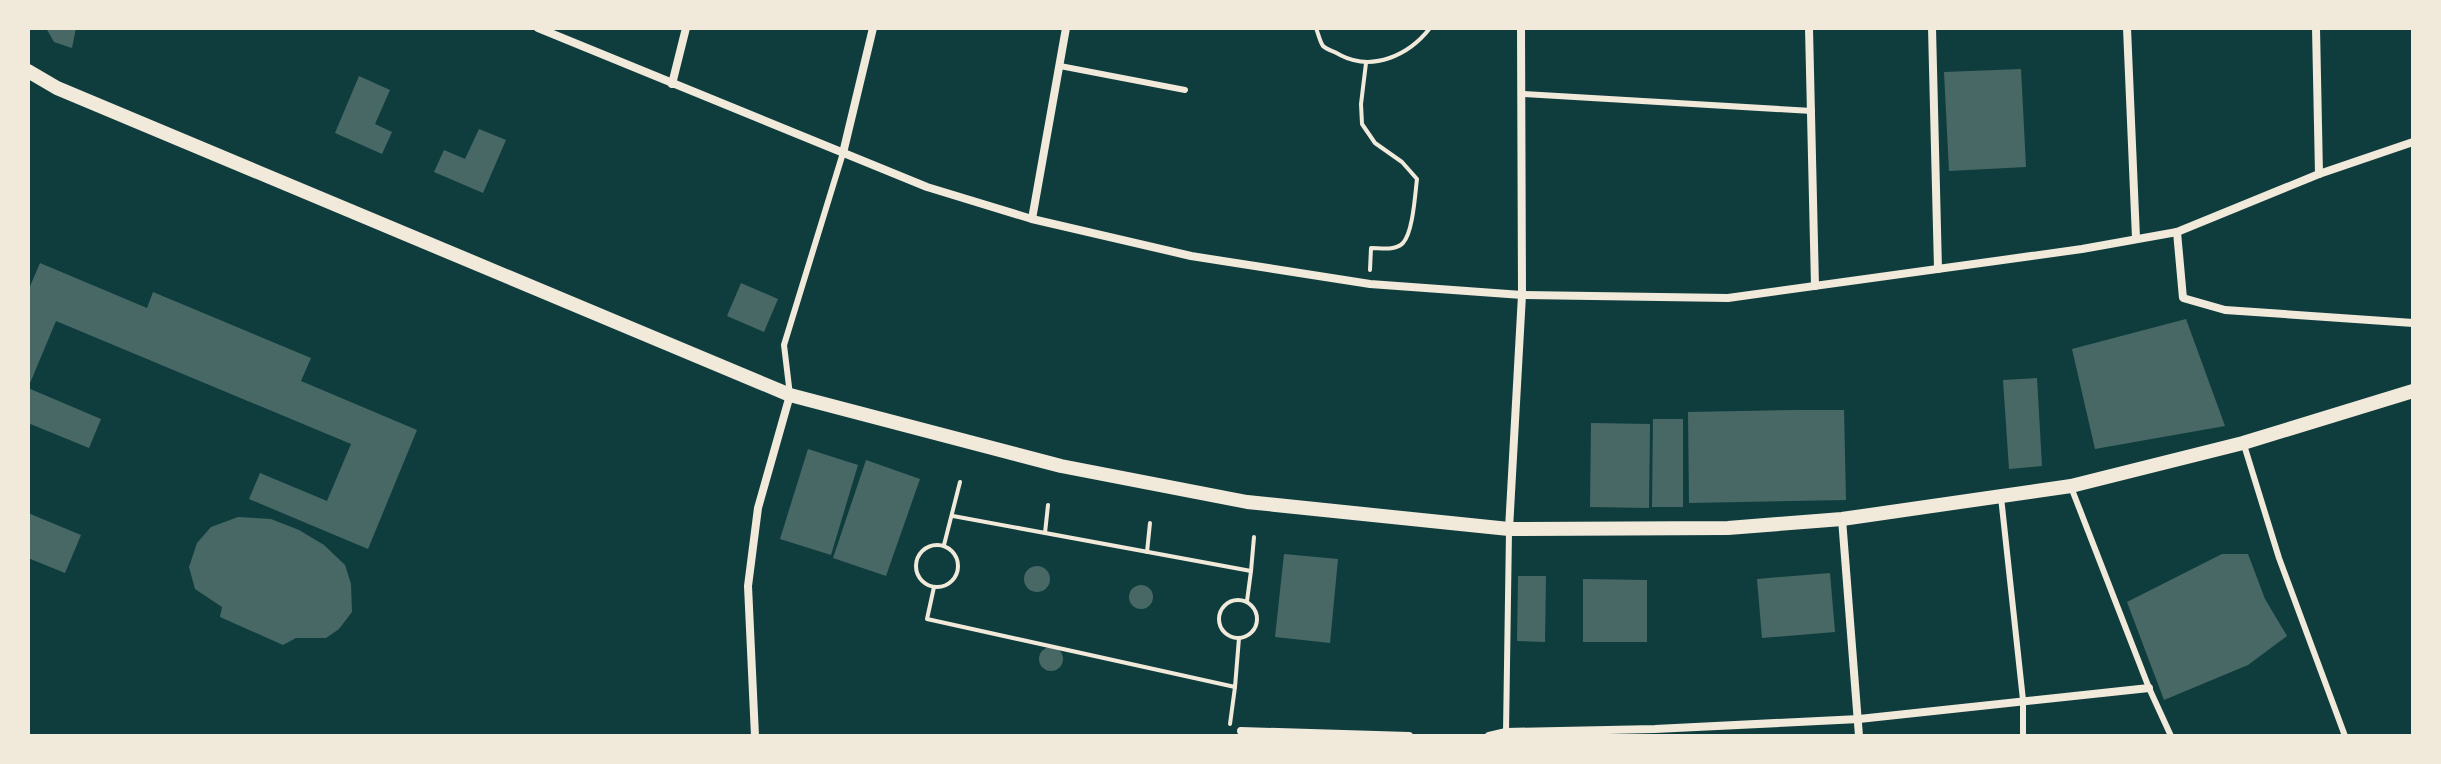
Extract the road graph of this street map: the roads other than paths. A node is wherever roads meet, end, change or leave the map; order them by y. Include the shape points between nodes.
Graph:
1 (538, 28) edge
2 (686, 28) edge
3 (873, 28) edge
4 (1066, 28) edge
5 (1521, 28) edge
6 (1809, 28) edge
7 (1932, 28) edge
8 (2127, 28) edge
9 (2316, 28) edge
10 (1060, 66) junction
11 (28, 71) edge
12 (672, 84) junction
13 (1185, 90) dead end
14 (1522, 94) junction
15 (1812, 111) junction
16 (2413, 142) edge
17 (843, 153) junction
18 (2319, 174) junction
19 (1032, 219) junction
20 (2177, 232) junction
21 (2136, 238) junction
22 (1938, 269) junction
23 (1815, 286) junction
24 (1522, 295) junction
25 (2413, 323) edge
26 (790, 395) junction
27 (2412, 396) edge
28 (2243, 443) junction
29 (2071, 486) junction
30 (2001, 496) junction
31 (1842, 519) junction
32 (1509, 529) junction
33 (2149, 688) junction
34 (2023, 700) junction
35 (1859, 719) junction
36 (1241, 731) dead end
37 (1506, 732) junction
38 (1655, 733) edge
39 (755, 736) edge
40 (1409, 736) edge
41 (1489, 736) edge
42 (1859, 736) edge
43 (2023, 736) edge
44 (2171, 736) edge
45 (2345, 736) edge

1 - 12 street
2 - 12 street
3 - 17 street
4 - 10 street
5 - 14 street
6 - 15 street
7 - 22 street
8 - 21 street
9 - 18 street
10 - 13 lane
10 - 19 street
11 - 26 street via 238,165
12 - 17 street
14 - 15 lane
14 - 24 street
15 - 23 street
16 - 18 street
17 - 19 street via 927,187
17 - 26 lane via 784,345
18 - 20 street
19 - 24 street via 1191,256 1370,284
20 - 21 street
20 - 25 street via 2183,298 2225,310
21 - 22 street
22 - 23 street
23 - 24 street via 1728,298
24 - 32 street
26 - 32 street via 1061,466 1247,502
26 - 39 street via 758,508 748,586
27 - 28 street
28 - 29 street
28 - 45 lane
29 - 30 street
29 - 33 lane
30 - 31 street
30 - 34 lane
31 - 32 street via 1728,528
31 - 35 street
32 - 37 lane
33 - 34 street
33 - 44 lane
34 - 35 street
34 - 43 lane
35 - 38 street
35 - 42 street
36 - 40 street
37 - 38 street
37 - 41 street

